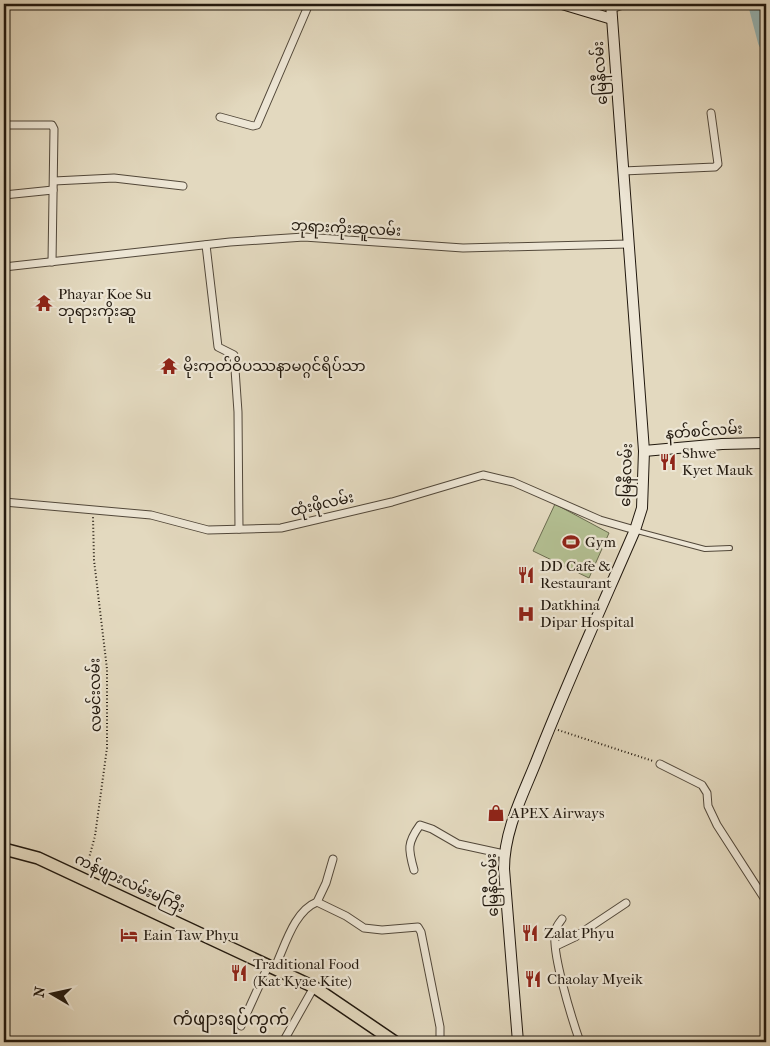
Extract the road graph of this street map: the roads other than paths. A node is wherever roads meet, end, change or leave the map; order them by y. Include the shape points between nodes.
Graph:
1 (309, 4) edge
2 (562, 4) edge
3 (626, 4) edge
4 (612, 10) edge
5 (711, 113) dead end
6 (220, 117) dead end
7 (4, 125) edge
8 (623, 171) junction
9 (54, 181) junction
10 (183, 186) dead end
11 (53, 190) junction
12 (4, 195) edge
13 (628, 244) junction
14 (206, 245) junction
15 (52, 262) junction
16 (4, 267) edge
17 (766, 443) edge
18 (644, 451) junction
19 (4, 502) edge
20 (239, 529) junction
21 (635, 530) junction
22 (730, 548) dead end
23 (660, 764) road end
24 (4, 849) edge
25 (504, 854) junction
26 (332, 859) dead end
27 (414, 870) dead end
28 (766, 900) edge
29 (317, 902) junction
30 (626, 903) dead end
31 (562, 919) dead end
32 (556, 946) junction
33 (272, 966) junction
34 (314, 987) junction
35 (241, 1026) dead end
36 (283, 1042) edge
37 (395, 1042) edge
38 (440, 1042) edge
39 (518, 1042) edge
40 (580, 1042) edge

1 - 6 street via 257,125
2 - 4 main road
3 - 4 street
4 - 8 main road, မြေနီလမ်း
5 - 8 street via 718,164 715,167
7 - 9 street via 54,128
8 - 13 main road, မြေနီလမ်း
9 - 10 street via 114,178
9 - 11 street
11 - 12 street
11 - 15 street
13 - 14 street, ဘုရားကိုးဆူလမ်း via 463,248 304,237
13 - 18 main road, မြေနီလမ်း
14 - 15 street, ဘုရားကိုးဆူလမ်း
14 - 20 street via 218,347 234,355
15 - 16 street, ဘုရားကိုးဆူလမ်း
17 - 18 main road, နတ်စင်လမ်း
18 - 21 main road, မြေနီလမ်း via 642,508
19 - 20 street, ထုံးဖိုလမ်း via 151,515 208,530
20 - 21 street, ထုံးဖိုလမ်း via 282,528 392,502 483,475 513,482 600,520
21 - 22 lane via 705,549
21 - 25 main road, မြေနီလမ်း via 550,728 509,830
23 - 28 street via 702,785 717,825
24 - 33 main road, ကန်ဖျားလမ်းမကြီး via 38,858 84,878
25 - 27 street via 458,844 420,825 411,837 409,850
25 - 39 main road, မြေနီလမ်း
26 - 29 street
29 - 33 street via 309,905 298,918
29 - 38 street via 364,928 418,927 440,1027
30 - 32 street via 576,937
31 - 32 street via 556,929
32 - 40 street via 564,995
33 - 34 main road, ကန်ဖျားလမ်းမကြီး
33 - 35 street
34 - 36 street
34 - 37 main road, ကန်ဖျားလမ်းမကြီး

